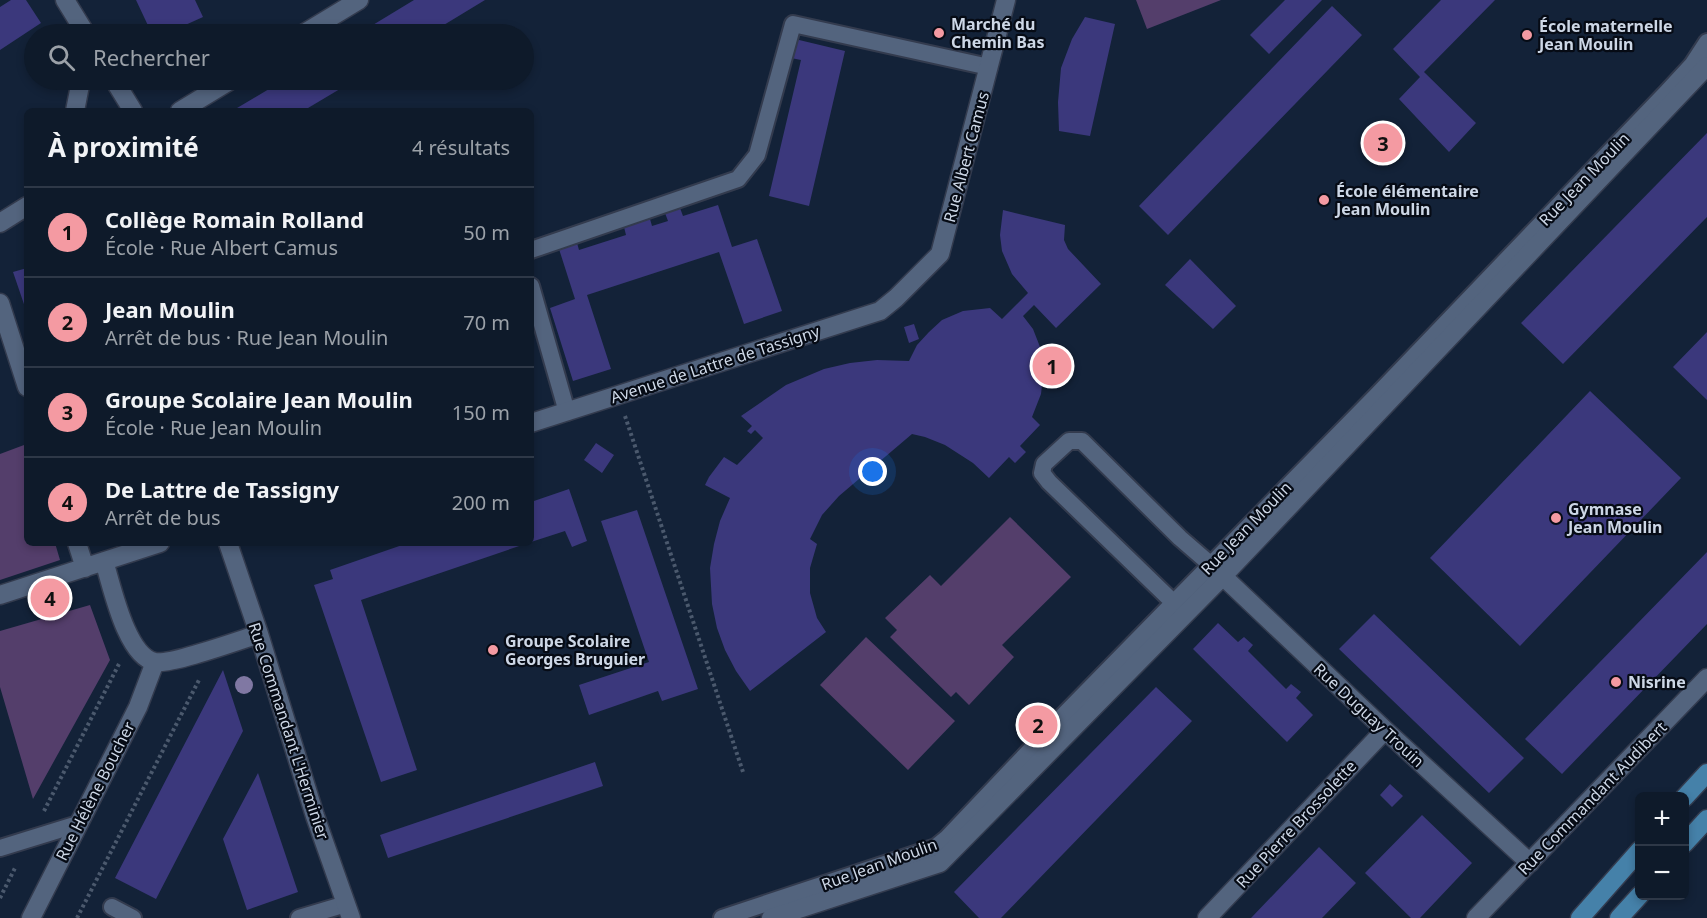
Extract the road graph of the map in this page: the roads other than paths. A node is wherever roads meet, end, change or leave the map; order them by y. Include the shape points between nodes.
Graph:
1 (65, 0) edge
2 (359, 0) edge
3 (1006, 0) edge
4 (80, 24) edge
5 (319, 24) edge
6 (1707, 42) edge
7 (1707, 66) edge
8 (989, 67) junction
9 (79, 90) edge
10 (120, 90) edge
11 (215, 90) edge
12 (76, 108) edge
13 (132, 108) edge
14 (185, 108) edge
15 (24, 208) edge
16 (0, 223) edge
17 (534, 249) edge
18 (534, 296) edge
19 (896, 298) joint
20 (0, 303) edge
21 (8, 353) edge
22 (24, 382) edge
23 (567, 412) junction
24 (534, 422) edge
25 (78, 546) edge
26 (151, 546) edge
27 (229, 546) edge
28 (104, 561) junction
29 (85, 568) junction
30 (1217, 570) junction
31 (0, 595) edge
32 (1174, 603) junction
33 (259, 634) junction
34 (155, 662) junction
35 (1707, 678) edge
36 (1385, 730) junction
37 (1707, 773) edge
38 (1689, 793) edge
39 (1707, 819) edge
40 (78, 825) junction
41 (1689, 839) edge
42 (0, 848) edge
43 (1635, 856) edge
44 (1530, 863) junction
45 (1635, 900) edge
46 (112, 907) dead end
47 (349, 911) edge
48 (31, 918) edge
49 (133, 918) edge
50 (299, 918) edge
51 (722, 918) edge
52 (771, 918) edge
53 (1207, 918) edge
54 (1476, 918) edge
55 (1580, 918) edge
56 (1619, 918) edge

1 - 4 street
2 - 5 street
3 - 8 street, Rue Albert Camus
6 - 30 lane, Rue Jean Moulin via 1667,92 1367,405
7 - 30 street, Rue Jean Moulin
8 - 17 lane via 793,24 757,155 738,179
8 - 19 street, Rue Albert Camus via 940,254
9 - 12 street
10 - 13 street
11 - 14 street
15 - 16 street
18 - 23 lane
19 - 23 street, Avenue de Lattre de Tassigny via 880,311
20 - 21 street
21 - 22 street
23 - 24 street, Avenue de Lattre de Tassigny
25 - 29 street
26 - 28 street
27 - 33 street, Rue Commandant L'Herminier
28 - 29 street
28 - 34 street via 126,632 138,652
29 - 31 street
30 - 32 lane, Rue Jean Moulin
30 - 32 lane via 1082,441 1069,441 1044,464 1042,473
30 - 36 street, Rue Duguay Trouin
30 - 52 street, Rue Jean Moulin via 940,863
32 - 51 lane, Rue Jean Moulin via 936,847
33 - 34 street
33 - 47 street, Rue Commandant L'Herminier
34 - 40 street, Rue Hélène Boucher via 138,707
35 - 44 street, Rue Commandant Audibert
36 - 44 street, Rue Duguay Trouin
36 - 53 street, Rue Pierre Brossolette
37 - 38 main road
39 - 41 main road
40 - 42 lane
40 - 48 street, Rue Hélène Boucher
43 - 55 main road
44 - 54 street, Rue Commandant Audibert
45 - 56 main road
46 - 49 lane
47 - 50 lane

